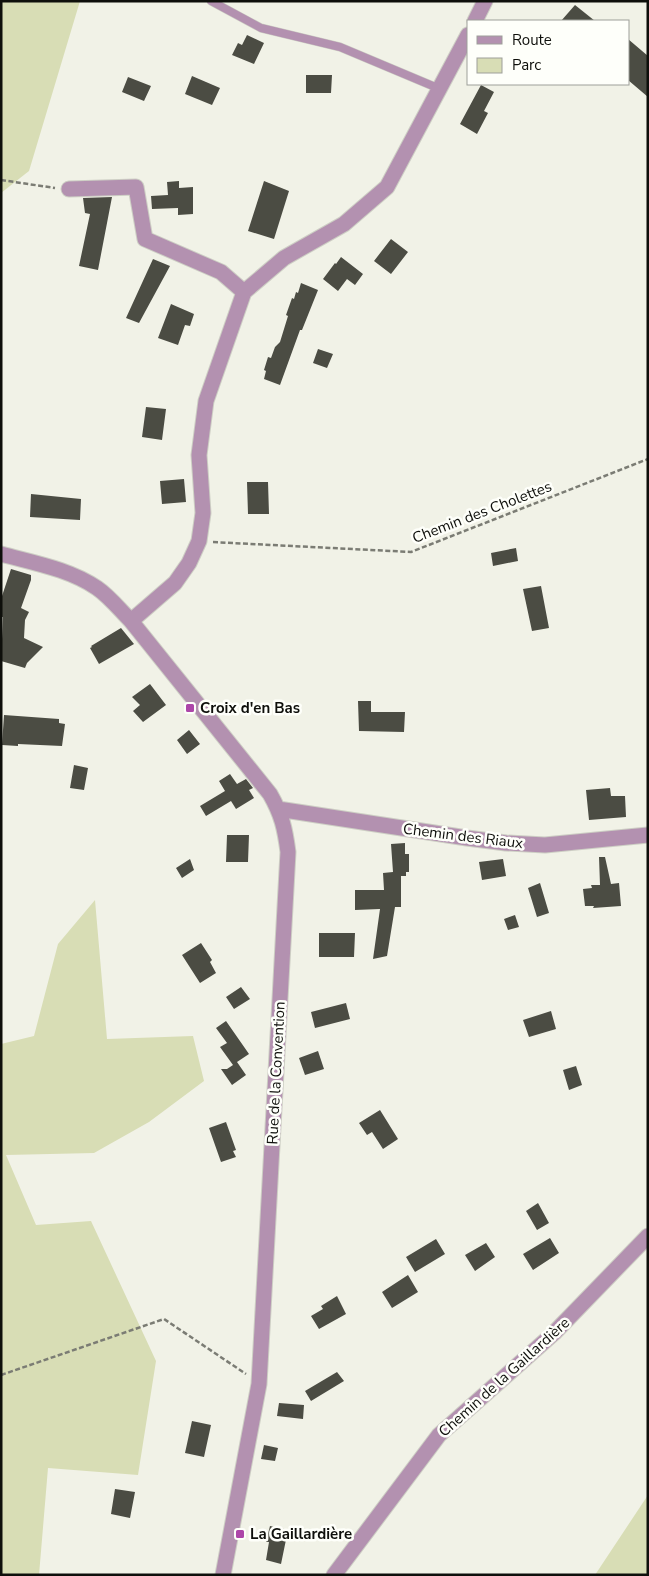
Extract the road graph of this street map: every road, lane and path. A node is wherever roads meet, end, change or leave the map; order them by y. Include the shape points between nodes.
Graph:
1 (212, 1) edge
2 (485, 1) edge
3 (476, 20) edge
4 (467, 37) edge
5 (440, 89) junction
6 (1, 180) edge
7 (69, 189) joint
8 (244, 292) junction
9 (648, 459) edge
10 (199, 541) junction
11 (1, 554) edge
12 (131, 621) junction
13 (278, 809) junction
14 (648, 835) edge
15 (648, 1236) edge
16 (1, 1375) edge
17 (259, 1384) junction
18 (223, 1575) edge
19 (334, 1575) edge

1 - 5 lane via 261,28 340,47
2 - 3 street
4 - 5 street
5 - 8 street via 387,187 344,224 284,258
6 - 7 path
7 - 8 street via 136,186 145,239 221,272
8 - 10 street via 206,401 199,455 203,513
9 - 10 path, Chemin des Cholettes via 411,552
10 - 12 street via 175,583
11 - 12 street, Rue de la Convention via 78,578 98,589
12 - 13 street, Rue de la Convention via 265,788
13 - 14 street, Chemin des Riaux via 467,838 545,845
13 - 17 street, Rue de la Convention via 285,826 288,852
15 - 19 street, Chemin de la Gaillardière via 554,1333 439,1435
16 - 17 path via 164,1319
17 - 18 street, Rue de la Convention

